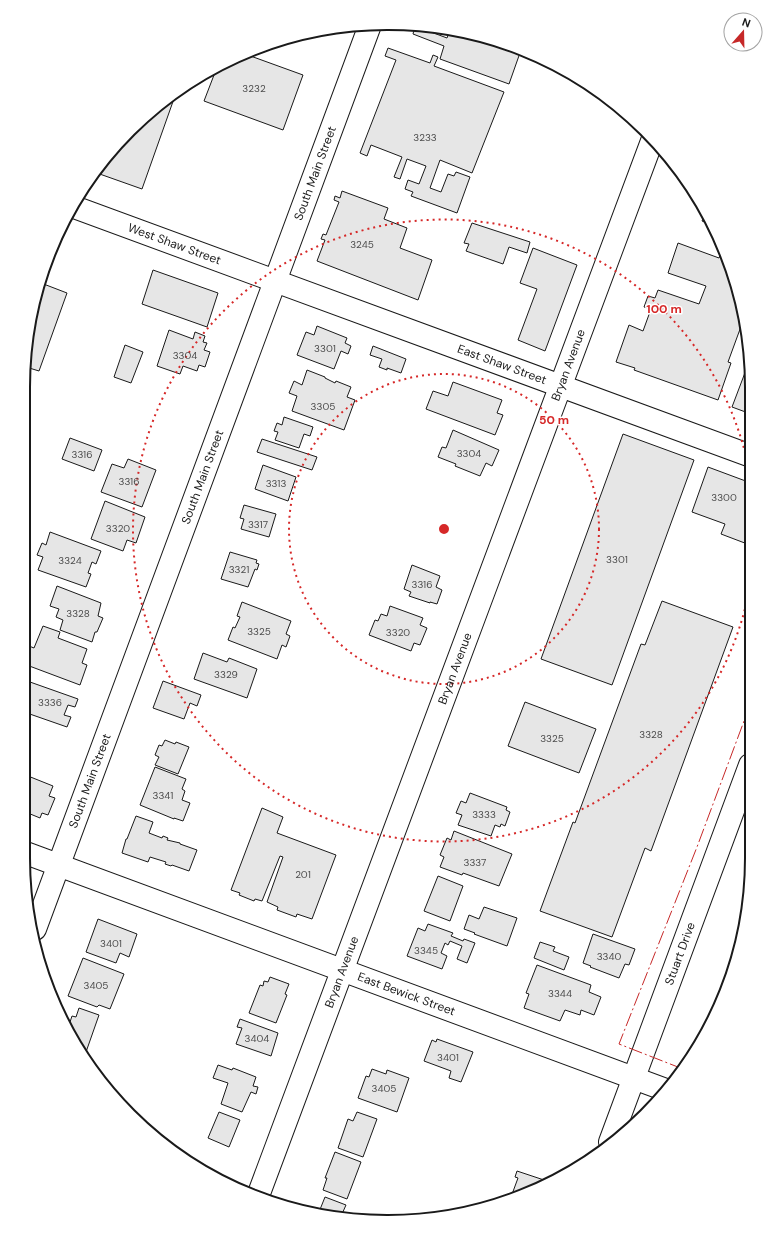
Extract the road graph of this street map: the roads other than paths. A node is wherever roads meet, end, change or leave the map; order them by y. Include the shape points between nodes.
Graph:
1 (368, 31) edge
2 (650, 146) edge
3 (78, 209) edge
4 (275, 281) junction
5 (561, 386) junction
6 (745, 454) edge
7 (745, 778) edge
8 (30, 855) edge
9 (58, 866) junction
10 (37, 925) edge
11 (342, 970) junction
12 (634, 1078) junction
13 (660, 1088) edge
14 (613, 1134) edge
15 (260, 1191) edge

1 - 4 street, South Main Street
2 - 5 street, Bryan Avenue
3 - 4 street, West Shaw Street
4 - 5 street, East Shaw Street
4 - 9 street, South Main Street
5 - 6 street, East Shaw Street
5 - 11 street, Bryan Avenue
7 - 12 street, Stuart Drive
8 - 9 street, East Bewick Street
9 - 10 street, South Main Street
9 - 11 street, East Bewick Street
11 - 12 street, East Bewick Street
11 - 15 street, Bryan Avenue
12 - 13 street, East Bewick Street
12 - 14 street, Stuart Drive

